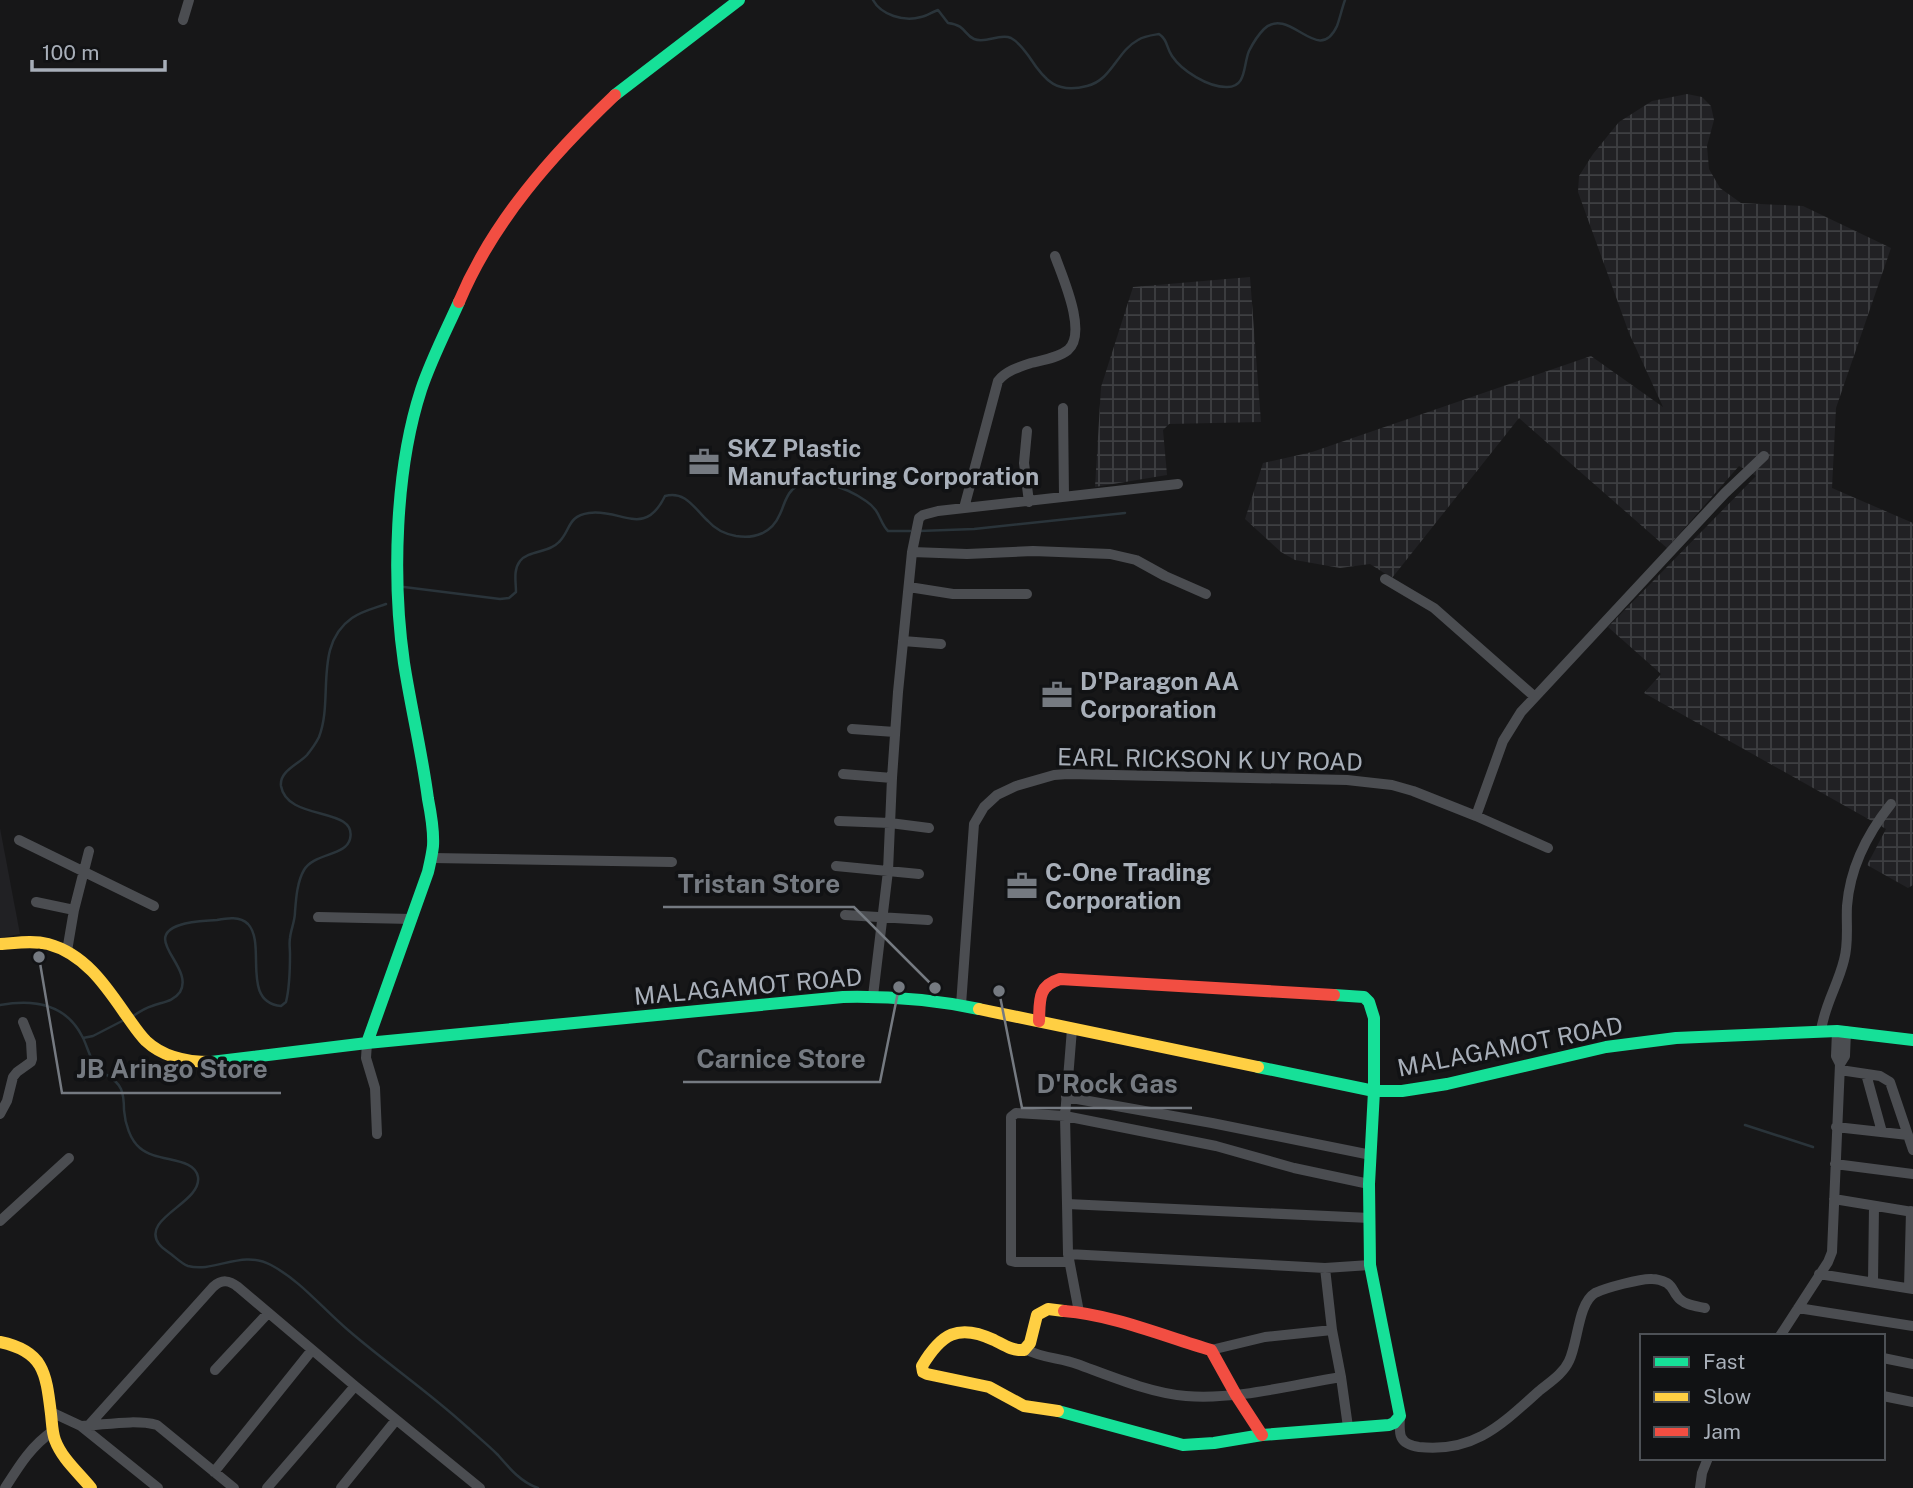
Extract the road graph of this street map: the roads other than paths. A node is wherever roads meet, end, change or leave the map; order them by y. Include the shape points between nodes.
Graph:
1 (189, 0) edge
2 (739, 0) edge
3 (183, 20) dead end
4 (1055, 256) dead end
5 (1063, 408) dead end
6 (1027, 430) dead end
7 (1764, 456) dead end
8 (1178, 484) dead end
9 (1064, 497) junction
10 (1029, 502) junction
11 (964, 508) junction
12 (912, 552) junction
13 (1385, 579) dead end
14 (909, 587) junction
15 (1027, 594) dead end
16 (1206, 594) dead end
17 (903, 641) junction
18 (941, 644) dead end
19 (1535, 697) junction
20 (852, 729) dead end
21 (895, 732) junction
22 (843, 774) dead end
23 (892, 778) junction
24 (1891, 804) dead end
25 (1476, 816) junction
26 (839, 821) dead end
27 (890, 823) junction
28 (929, 828) dead end
29 (19, 840) dead end
30 (1548, 848) dead end
31 (89, 851) dead end
32 (432, 858) junction
33 (672, 862) dead end
34 (836, 866) dead end
35 (83, 870) junction
36 (888, 871) junction
37 (919, 874) dead end
38 (36, 902) dead end
39 (154, 906) dead end
40 (74, 909) junction
41 (845, 915) dead end
42 (318, 917) dead end
43 (883, 917) junction
44 (412, 919) junction
45 (928, 920) dead end
46 (0, 944) edge
47 (67, 951) junction
48 (873, 996) junction
49 (961, 1005) junction
50 (1039, 1021) junction
51 (23, 1022) dead end
52 (1072, 1029) junction
53 (1821, 1031) junction
54 (1841, 1031) junction
55 (1913, 1040) edge
56 (367, 1043) junction
57 (1840, 1067) junction
58 (1866, 1074) junction
59 (1374, 1091) junction
60 (1066, 1097) junction
61 (0, 1114) edge
62 (1065, 1116) junction
63 (1836, 1127) junction
64 (1882, 1132) junction
65 (377, 1134) dead end
66 (1908, 1135) junction
67 (1913, 1150) edge
68 (1371, 1155) junction
69 (69, 1158) dead end
70 (1835, 1164) junction
71 (1913, 1174) edge
72 (1369, 1184) junction
73 (1834, 1199) junction
74 (1067, 1205) junction
75 (1874, 1206) junction
76 (1912, 1211) edge
77 (1370, 1218) junction
78 (0, 1222) edge
79 (1068, 1258) junction
80 (1370, 1265) junction
81 (1325, 1268) junction
82 (1819, 1274) junction
83 (1872, 1282) junction
84 (1911, 1289) edge
85 (1706, 1308) dead end
86 (1798, 1308) junction
87 (1079, 1312) junction
88 (268, 1313) junction
89 (1913, 1326) edge
90 (1332, 1330) junction
91 (1781, 1334) edge
92 (0, 1342) edge
93 (1025, 1349) junction
94 (312, 1350) junction
95 (1211, 1350) junction
96 (1885, 1358) edge
97 (1913, 1363) edge
98 (215, 1370) dead end
99 (1341, 1377) junction
100 (355, 1386) junction
101 (1236, 1395) junction
102 (1885, 1396) edge
103 (1913, 1402) edge
104 (51, 1412) junction
105 (1400, 1416) junction
106 (396, 1420) junction
107 (85, 1425) junction
108 (1348, 1427) junction
109 (53, 1431) junction
110 (1262, 1435) junction
111 (1707, 1460) edge
112 (214, 1472) junction
113 (5, 1488) edge
114 (91, 1488) edge
115 (158, 1488) edge
116 (234, 1488) edge
117 (267, 1488) edge
118 (341, 1488) edge
119 (480, 1488) edge
120 (1700, 1488) edge

1 - 3 street
2 - 32 street via 615,95 527,188 486,244 422,388 402,484 398,588 404,661 431,814
4 - 11 street via 1074,316 1076,338 1059,355 1011,370 998,381
5 - 9 street
6 - 10 street via 1024,463
7 - 19 street
8 - 9 street
9 - 10 street
10 - 11 street
11 - 12 street via 919,518
12 - 14 street
12 - 16 street via 1110,554 1136,560
13 - 19 street via 1434,608
14 - 15 street via 953,594
14 - 17 street
17 - 18 street
17 - 21 street
19 - 25 street via 1503,741
20 - 21 street
21 - 23 street
22 - 23 street
23 - 27 street
24 - 53 street via 1868,836 1851,879 1845,958
25 - 30 street, EARL RICKSON K UY ROAD
25 - 49 street, EARL RICKSON K UY ROAD via 1392,785 1347,780 1068,774 1016,786 988,802 974,824
26 - 27 street
27 - 28 street
27 - 36 street
29 - 35 street
31 - 35 street
32 - 33 street
32 - 44 street
34 - 36 street
35 - 39 street
35 - 40 street
36 - 37 street
36 - 43 street
38 - 40 street
40 - 47 street
41 - 43 street
42 - 44 street
43 - 45 street
43 - 48 street
44 - 56 street
46 - 47 street, MALAGAMOT ROAD via 48,943
47 - 56 street, MALAGAMOT ROAD via 96,975 145,1040 176,1058 219,1062
48 - 49 street, MALAGAMOT ROAD
48 - 56 street, MALAGAMOT ROAD
49 - 50 street, MALAGAMOT ROAD
50 - 52 street, MALAGAMOT ROAD
50 - 59 street via 1044,987 1060,979 1364,997 1374,1018
51 - 61 street via 32,1059 13,1077
52 - 59 street, MALAGAMOT ROAD
52 - 60 street
53 - 54 street, MALAGAMOT ROAD
53 - 59 street, MALAGAMOT ROAD via 1657,1040 1606,1047 1447,1084
54 - 55 street, MALAGAMOT ROAD
54 - 57 street via 1836,1056
56 - 65 street
57 - 58 street
57 - 63 street
58 - 64 street
58 - 66 street via 1890,1082
59 - 68 street
60 - 62 street
60 - 68 street
62 - 72 street via 1216,1146
62 - 74 street
62 - 79 street via 1016,1113 1011,1117 1011,1259
63 - 64 street
63 - 70 street
64 - 66 street
66 - 67 street
68 - 72 street
69 - 78 street
70 - 71 street
70 - 73 street
72 - 77 street
73 - 75 street
73 - 82 street via 1832,1252
74 - 77 street
74 - 79 street
75 - 76 street
75 - 83 street
76 - 84 street
77 - 80 street
79 - 81 street
79 - 87 street
80 - 81 street
80 - 105 street
81 - 90 street
82 - 83 street
82 - 86 street
83 - 84 street
85 - 105 street via 1680,1300 1670,1285 1652,1279 1604,1290 1584,1306 1574,1349 1562,1372 1482,1437 1450,1447 1408,1444 1399,1432
86 - 89 street
86 - 91 street
87 - 93 street via 1040,1312
87 - 95 street
88 - 94 street
88 - 98 street
88 - 107 street via 233,1284 220,1281
90 - 95 street via 1265,1337
90 - 99 street
92 - 104 street via 34,1356 41,1366
93 - 101 street via 1167,1393
93 - 110 street via 1014,1350 970,1331 954,1331 934,1349 922,1369 989,1387 1024,1406 1081,1416 1174,1444
94 - 100 street
94 - 112 street
95 - 101 street
96 - 97 street
99 - 101 street
99 - 108 street
100 - 106 street
100 - 117 street
101 - 110 street
102 - 103 street
104 - 107 street
104 - 109 street
105 - 108 street via 1390,1425
106 - 118 street
106 - 119 street
107 - 112 street via 149,1423
107 - 115 street
108 - 110 street
109 - 113 street via 27,1454
109 - 114 street via 61,1452
111 - 120 street
112 - 116 street

